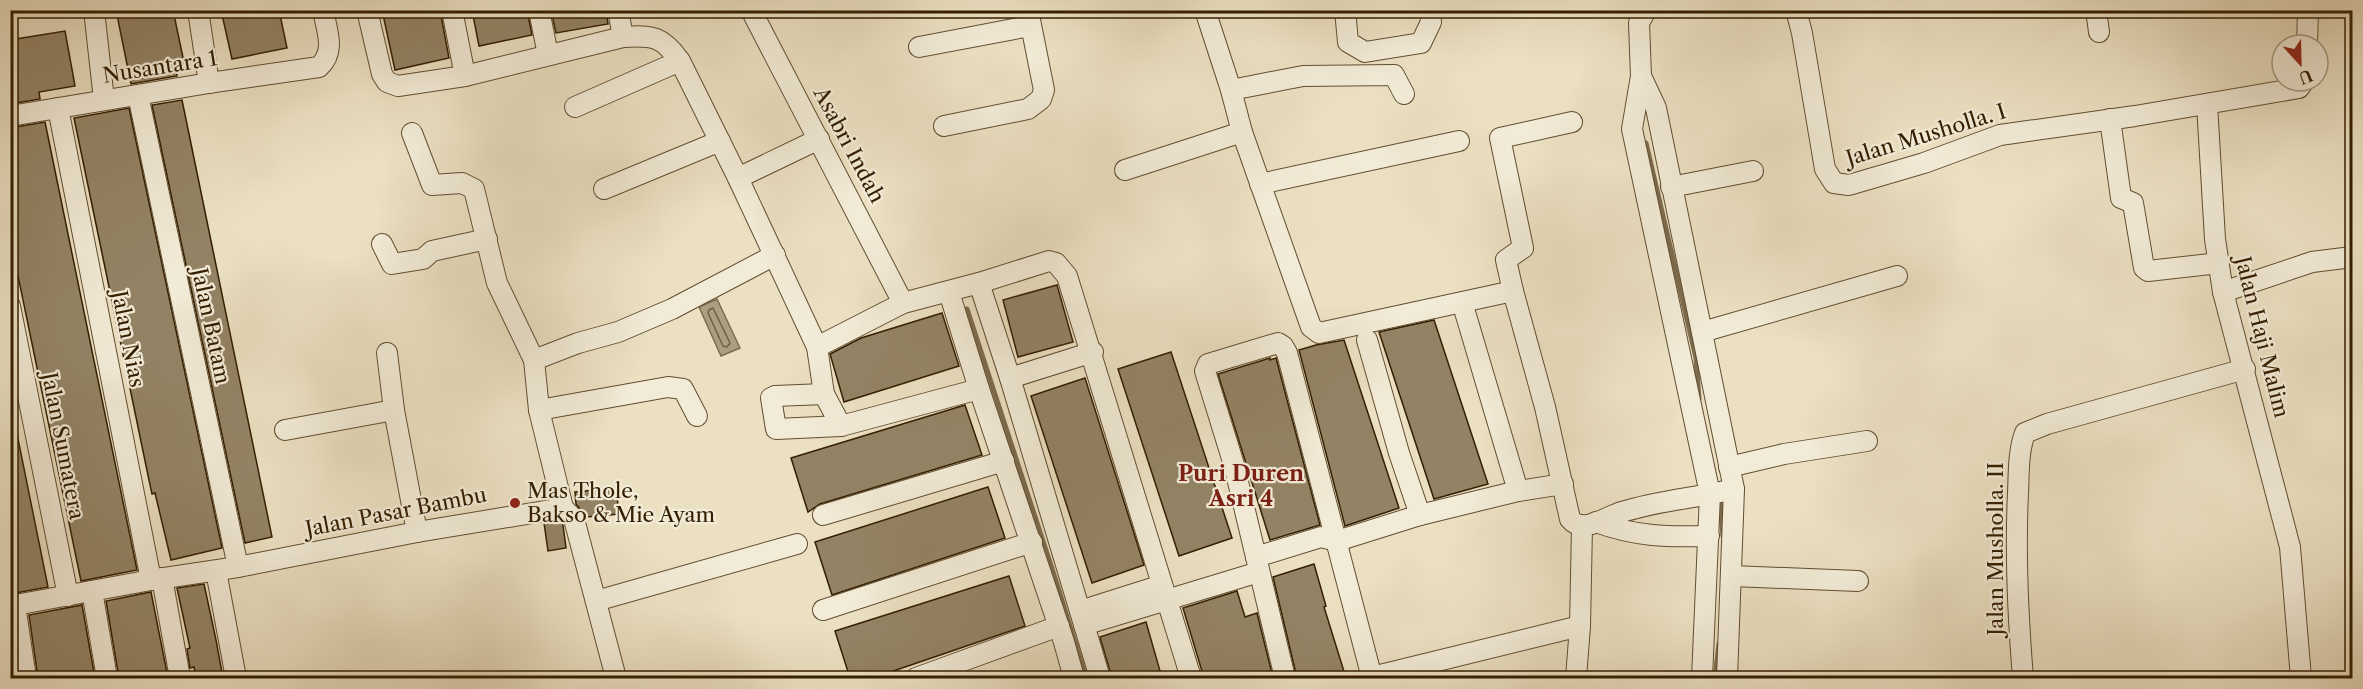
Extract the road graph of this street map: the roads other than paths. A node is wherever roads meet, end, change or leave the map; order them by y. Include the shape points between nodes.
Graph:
1 (94, 10) edge
2 (198, 10) edge
3 (323, 10) edge
4 (367, 10) edge
5 (452, 10) edge
6 (539, 10) edge
7 (618, 10) edge
8 (751, 10) edge
9 (1205, 10) edge
10 (1345, 10) edge
11 (1430, 10) edge
12 (1646, 10) edge
13 (1796, 10) edge
14 (2096, 10) edge
15 (2308, 10) edge
16 (1029, 18) edge
17 (2099, 32) dead end
18 (2307, 33) edge
19 (623, 37) junction
20 (919, 47) dead end
21 (548, 55) junction
22 (680, 61) junction
23 (465, 76) junction
24 (1641, 76) junction
25 (209, 83) junction
26 (1231, 90) junction
27 (2270, 93) edge
28 (1404, 94) dead end
29 (138, 95) junction
30 (104, 100) junction
31 (2207, 104) junction
32 (574, 107) dead end
33 (58, 108) junction
34 (10, 116) edge
35 (2110, 119) junction
36 (1572, 122) dead end
37 (944, 126) dead end
38 (1242, 132) junction
39 (412, 133) dead end
40 (819, 139) junction
41 (720, 141) junction
42 (1459, 141) dead end
43 (1125, 170) dead end
44 (1753, 171) dead end
45 (738, 178) junction
46 (1260, 184) junction
47 (1671, 187) junction
48 (604, 189) dead end
49 (487, 238) junction
50 (382, 244) dead end
51 (775, 255) junction
52 (2352, 257) edge
53 (2219, 263) junction
54 (1898, 276) dead end
55 (980, 284) junction
56 (1513, 291) junction
57 (949, 292) junction
58 (2223, 292) junction
59 (903, 303) junction
60 (10, 306) edge
61 (1465, 312) dead end
62 (1702, 332) junction
63 (1367, 340) dead end
64 (817, 347) junction
65 (1092, 352) junction
66 (387, 353) dead end
67 (534, 360) junction
68 (2245, 369) junction
69 (1010, 378) junction
70 (978, 389) junction
71 (824, 394) junction
72 (394, 410) junction
73 (539, 410) junction
74 (697, 416) dead end
75 (841, 426) junction
76 (285, 430) dead end
77 (1867, 441) dead end
78 (1004, 461) junction
79 (1729, 467) junction
80 (1563, 484) junction
81 (1734, 489) junction
82 (1518, 490) junction
83 (1710, 494) junction
84 (563, 508) junction
85 (823, 515) dead end
86 (1420, 516) junction
87 (1589, 524) junction
88 (417, 532) junction
89 (1709, 536) junction
90 (1337, 541) junction
91 (1032, 542) junction
92 (797, 544) dead end
93 (1257, 565) junction
94 (238, 567) junction
95 (216, 571) junction
96 (1732, 576) junction
97 (157, 579) junction
98 (1858, 581) dead end
99 (92, 591) junction
100 (1165, 593) junction
101 (68, 596) junction
102 (596, 601) junction
103 (13, 606) edge
104 (823, 610) dead end
105 (1580, 626) junction
106 (1075, 630) junction
107 (1372, 677) edge
108 (26, 678) edge
109 (107, 678) edge
110 (180, 678) edge
111 (236, 678) edge
112 (616, 678) edge
113 (916, 678) edge
114 (1074, 678) edge
115 (1100, 678) edge
116 (1191, 678) edge
117 (1286, 678) edge
118 (1576, 678) edge
119 (1702, 678) edge
120 (1727, 678) edge
121 (2023, 678) edge
122 (2301, 678) edge

1 - 30 street
2 - 25 street
3 - 25 street, Nusantara 1 via 329,48 328,58 319,67
4 - 23 street via 387,82 398,86
5 - 23 street
6 - 21 street
7 - 19 street
8 - 40 street, Asabri Indah
9 - 26 street
10 - 11 street via 1348,42 1365,52 1421,43 1431,22
12 - 24 street via 1639,23
13 - 35 street, Jalan Musholla. I via 1826,170 1834,183 1849,185 1914,167 2000,135
14 - 17 street
15 - 18 street
16 - 20 street
16 - 37 street via 1044,90 1041,99 1028,109
19 - 21 street
19 - 22 street via 654,36 668,44
21 - 23 street
22 - 32 street
22 - 41 street
24 - 47 street via 1656,108
24 - 83 street via 1632,129
25 - 29 street, Nusantara 1
26 - 28 street via 1303,75 1394,75
26 - 38 street
27 - 31 street
29 - 30 street, Nusantara 1
29 - 94 street, Jalan Batam
30 - 33 street, Nusantara 1
31 - 35 street, Jalan Musholla. I
31 - 53 street, Jalan Haji Malim
33 - 34 street, Nusantara 1
33 - 97 street, Jalan Nias
35 - 53 street via 2121,198 2133,204 2144,268 2148,271
36 - 56 street via 1500,138 1523,248 1506,260
38 - 43 street
38 - 46 street
39 - 49 street via 432,185 462,183 474,189
40 - 45 street
40 - 59 street, Asabri Indah
41 - 45 street
41 - 48 street
42 - 46 street
44 - 47 street
45 - 51 street
46 - 56 street via 1311,327 1319,333
47 - 62 street
49 - 50 street via 432,251 423,260 392,264
49 - 67 street via 497,284
51 - 64 street
51 - 67 street via 672,309
52 - 58 street via 2312,262
53 - 58 street, Jalan Haji Malim
54 - 62 street
55 - 57 street
55 - 65 street via 1056,262 1067,276
55 - 69 street
56 - 80 street
57 - 59 street
57 - 70 street
58 - 68 street, Jalan Haji Malim
59 - 64 street
60 - 101 street, Jalan Sumatera
61 - 82 street
62 - 79 street
63 - 86 street
64 - 71 street
65 - 69 street
65 - 100 street
66 - 72 street
67 - 73 street
68 - 121 street, Jalan Musholla. II via 2025,433 2020,445 2017,603
68 - 122 street, Jalan Haji Malim via 2290,547
69 - 106 street
70 - 75 street
70 - 78 street
71 - 75 street
71 - 75 street via 771,398 776,429
72 - 76 street
72 - 88 street
73 - 74 street via 677,387
73 - 84 street
77 - 79 street
78 - 85 street
78 - 91 street
79 - 81 street
80 - 82 street
80 - 87 street via 1570,519
81 - 83 street
81 - 96 street
82 - 86 street
83 - 87 street via 1651,504
83 - 89 street
84 - 88 street, Jalan Pasar Bambu
84 - 102 street via 574,519
86 - 90 street
87 - 89 street via 1656,537
87 - 105 street
88 - 94 street, Jalan Pasar Bambu
89 - 119 street
90 - 93 street via 1321,537
90 - 93 street via 1287,353 1278,343 1208,364 1205,371 1234,465
90 - 107 street
91 - 104 street
91 - 106 street
92 - 102 street
93 - 100 street
93 - 117 street
94 - 95 street, Jalan Pasar Bambu
95 - 97 street, Jalan Pasar Bambu
95 - 111 street
96 - 98 street
96 - 120 street
97 - 99 street, Jalan Pasar Bambu
97 - 110 street, Jalan Nias
99 - 101 street, Jalan Pasar Bambu
99 - 109 street
100 - 106 street
100 - 116 street
101 - 103 street, Jalan Pasar Bambu
102 - 112 street
103 - 108 street
105 - 107 street
105 - 118 street
106 - 113 street
106 - 114 street
106 - 115 street

